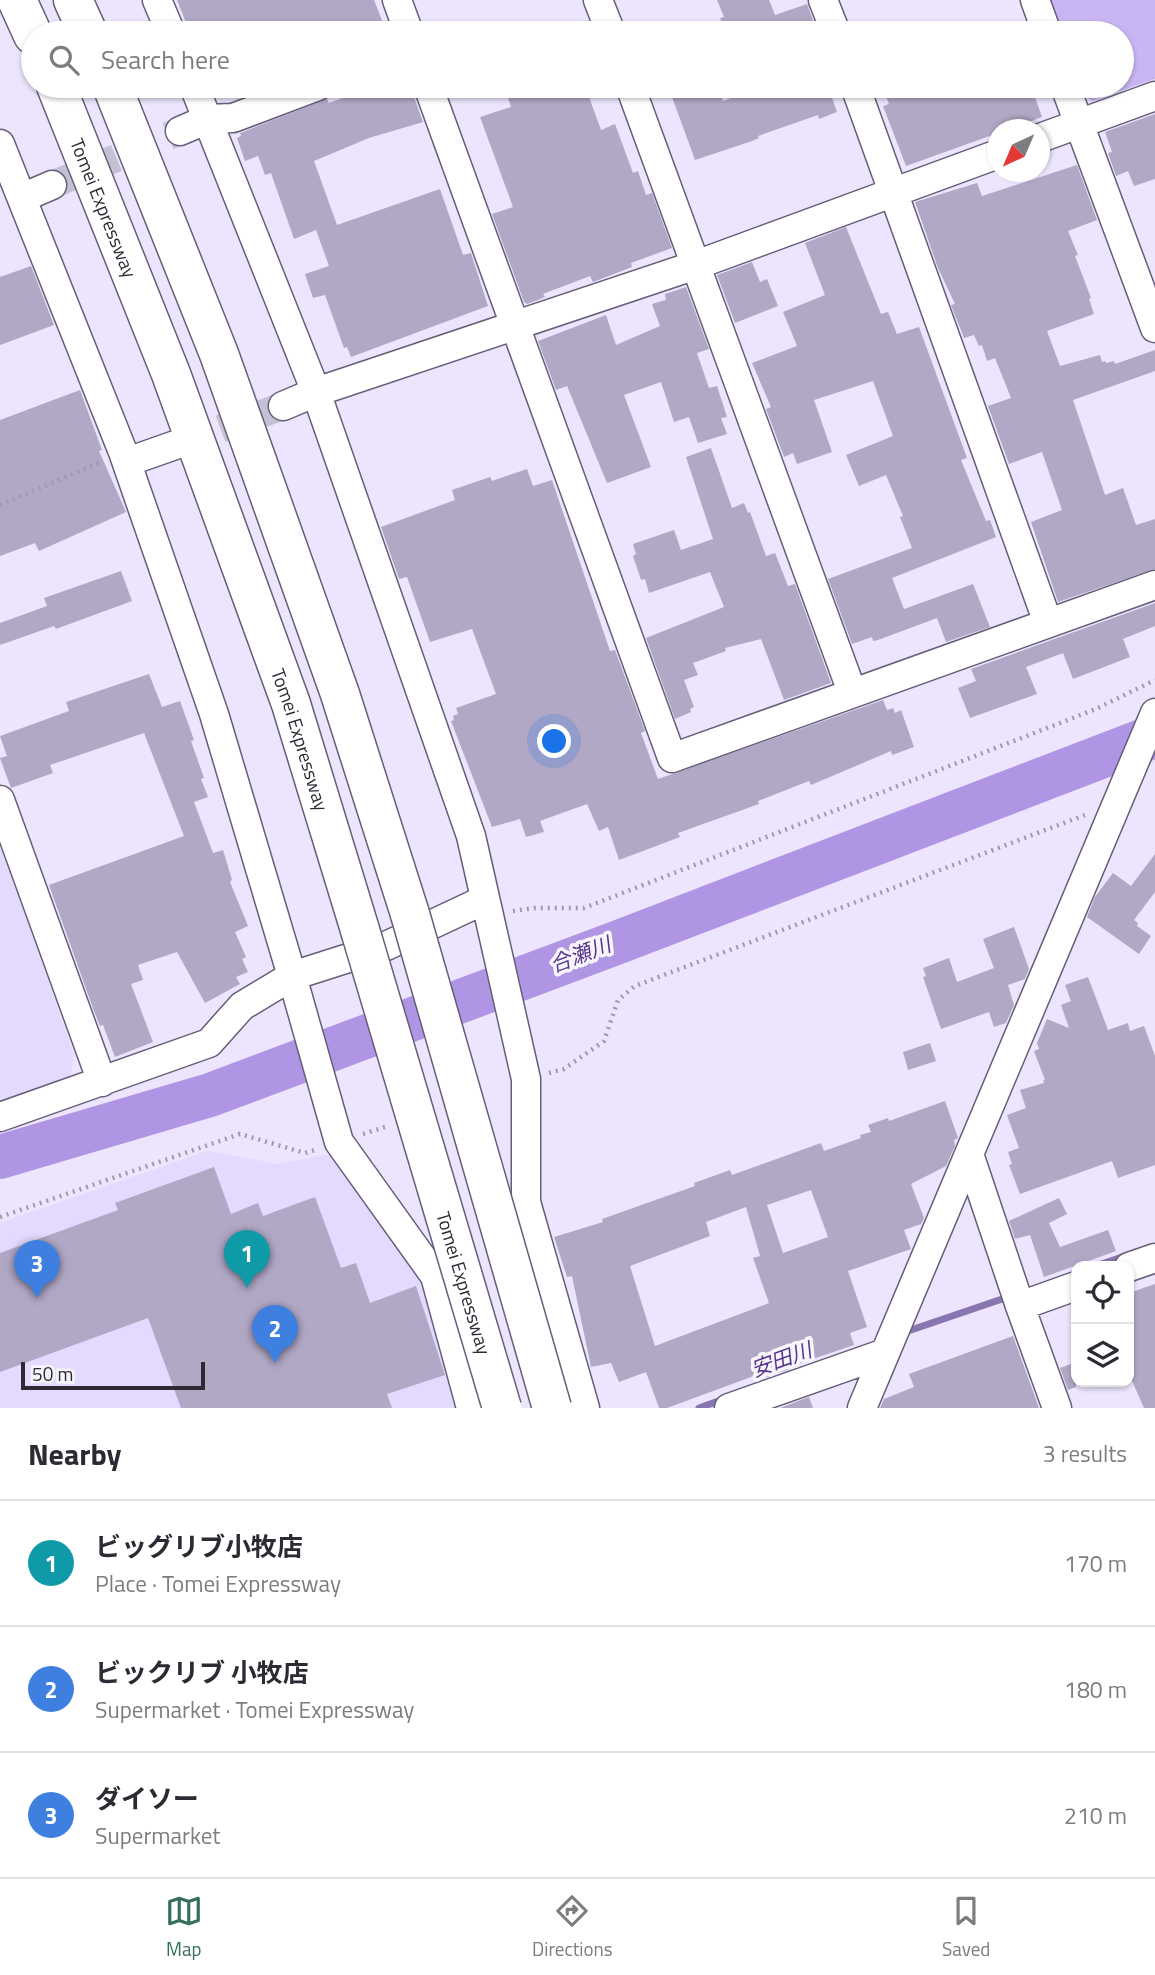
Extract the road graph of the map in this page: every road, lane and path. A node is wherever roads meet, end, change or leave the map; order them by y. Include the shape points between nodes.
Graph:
1 (17, 0) edge
2 (73, 0) edge
3 (157, 0) edge
4 (397, 0) edge
5 (598, 0) edge
6 (824, 0) edge
7 (1035, 0) edge
8 (27, 21) edge
9 (83, 21) edge
10 (166, 21) edge
11 (405, 21) edge
12 (606, 21) edge
13 (832, 21) edge
14 (1043, 21) edge
15 (1155, 96) edge
16 (62, 98) edge
17 (117, 98) edge
18 (199, 98) edge
19 (286, 98) edge
20 (432, 98) edge
21 (634, 98) edge
22 (859, 98) edge
23 (1069, 98) edge
24 (208, 119) junction
25 (1078, 124) junction
26 (180, 131) tunnel mouth
27 (1050, 134) edge
28 (0, 144) edge
29 (987, 158) edge
30 (52, 185) tunnel mouth
31 (894, 192) junction
32 (22, 198) junction
33 (696, 265) junction
34 (515, 327) junction
35 (1155, 328) edge
36 (316, 392) junction
37 (283, 406) tunnel mouth
38 (181, 443) tunnel mouth
39 (125, 457) junction
40 (0, 505) edge
41 (1155, 585) edge
42 (1048, 623) junction
43 (1155, 680) edge
44 (852, 692) junction
45 (1155, 713) edge
46 (1119, 798) junction
47 (0, 800) edge
48 (488, 916) junction
49 (292, 976) junction
50 (526, 1079) junction
51 (102, 1082) junction
52 (0, 1117) edge
53 (339, 1142) junction
54 (970, 1157) junction
55 (0, 1217) edge
56 (1155, 1258) edge
57 (1134, 1265) edge
58 (1071, 1288) edge
59 (1020, 1306) junction
60 (885, 1353) junction
61 (471, 1408) edge
62 (502, 1408) edge
63 (552, 1408) edge
64 (585, 1408) edge
65 (729, 1408) edge
66 (862, 1408) edge
67 (1058, 1408) edge

1 - 8 highway
2 - 9 highway
3 - 10 street
4 - 11 street
5 - 12 street
6 - 13 street
7 - 14 street
15 - 25 street
16 - 62 highway, Tomei Expressway, bridge via 171,374 291,704
17 - 63 highway, bridge via 219,354 340,694 410,914
18 - 24 street
19 - 24 street via 233,118
20 - 34 street
21 - 33 street
22 - 31 street
23 - 25 street
24 - 26 street
24 - 36 street
25 - 27 street
25 - 35 street
28 - 32 street
29 - 31 street
30 - 32 street
31 - 33 street
31 - 42 street
32 - 39 street
33 - 34 street
33 - 44 street
34 - 36 street
34 - 44 street via 672,758
36 - 37 street
36 - 48 street via 471,836
38 - 39 street
39 - 40 path
39 - 49 street via 214,714
41 - 42 street
42 - 44 street
43 - 48 path via 1096,709 584,908 535,908
45 - 46 street
46 - 50 path via 635,986 618,1000 604,1041 564,1069
46 - 54 street
47 - 51 street
48 - 49 street
48 - 50 street
49 - 51 street via 242,1006 209,1043
49 - 53 street
50 - 64 street via 526,1202
51 - 52 street
53 - 55 path via 305,1153 240,1134
53 - 61 street via 435,1276
54 - 59 street
54 - 60 street
56 - 57 street
58 - 59 street
59 - 67 street
60 - 65 street
60 - 66 street

